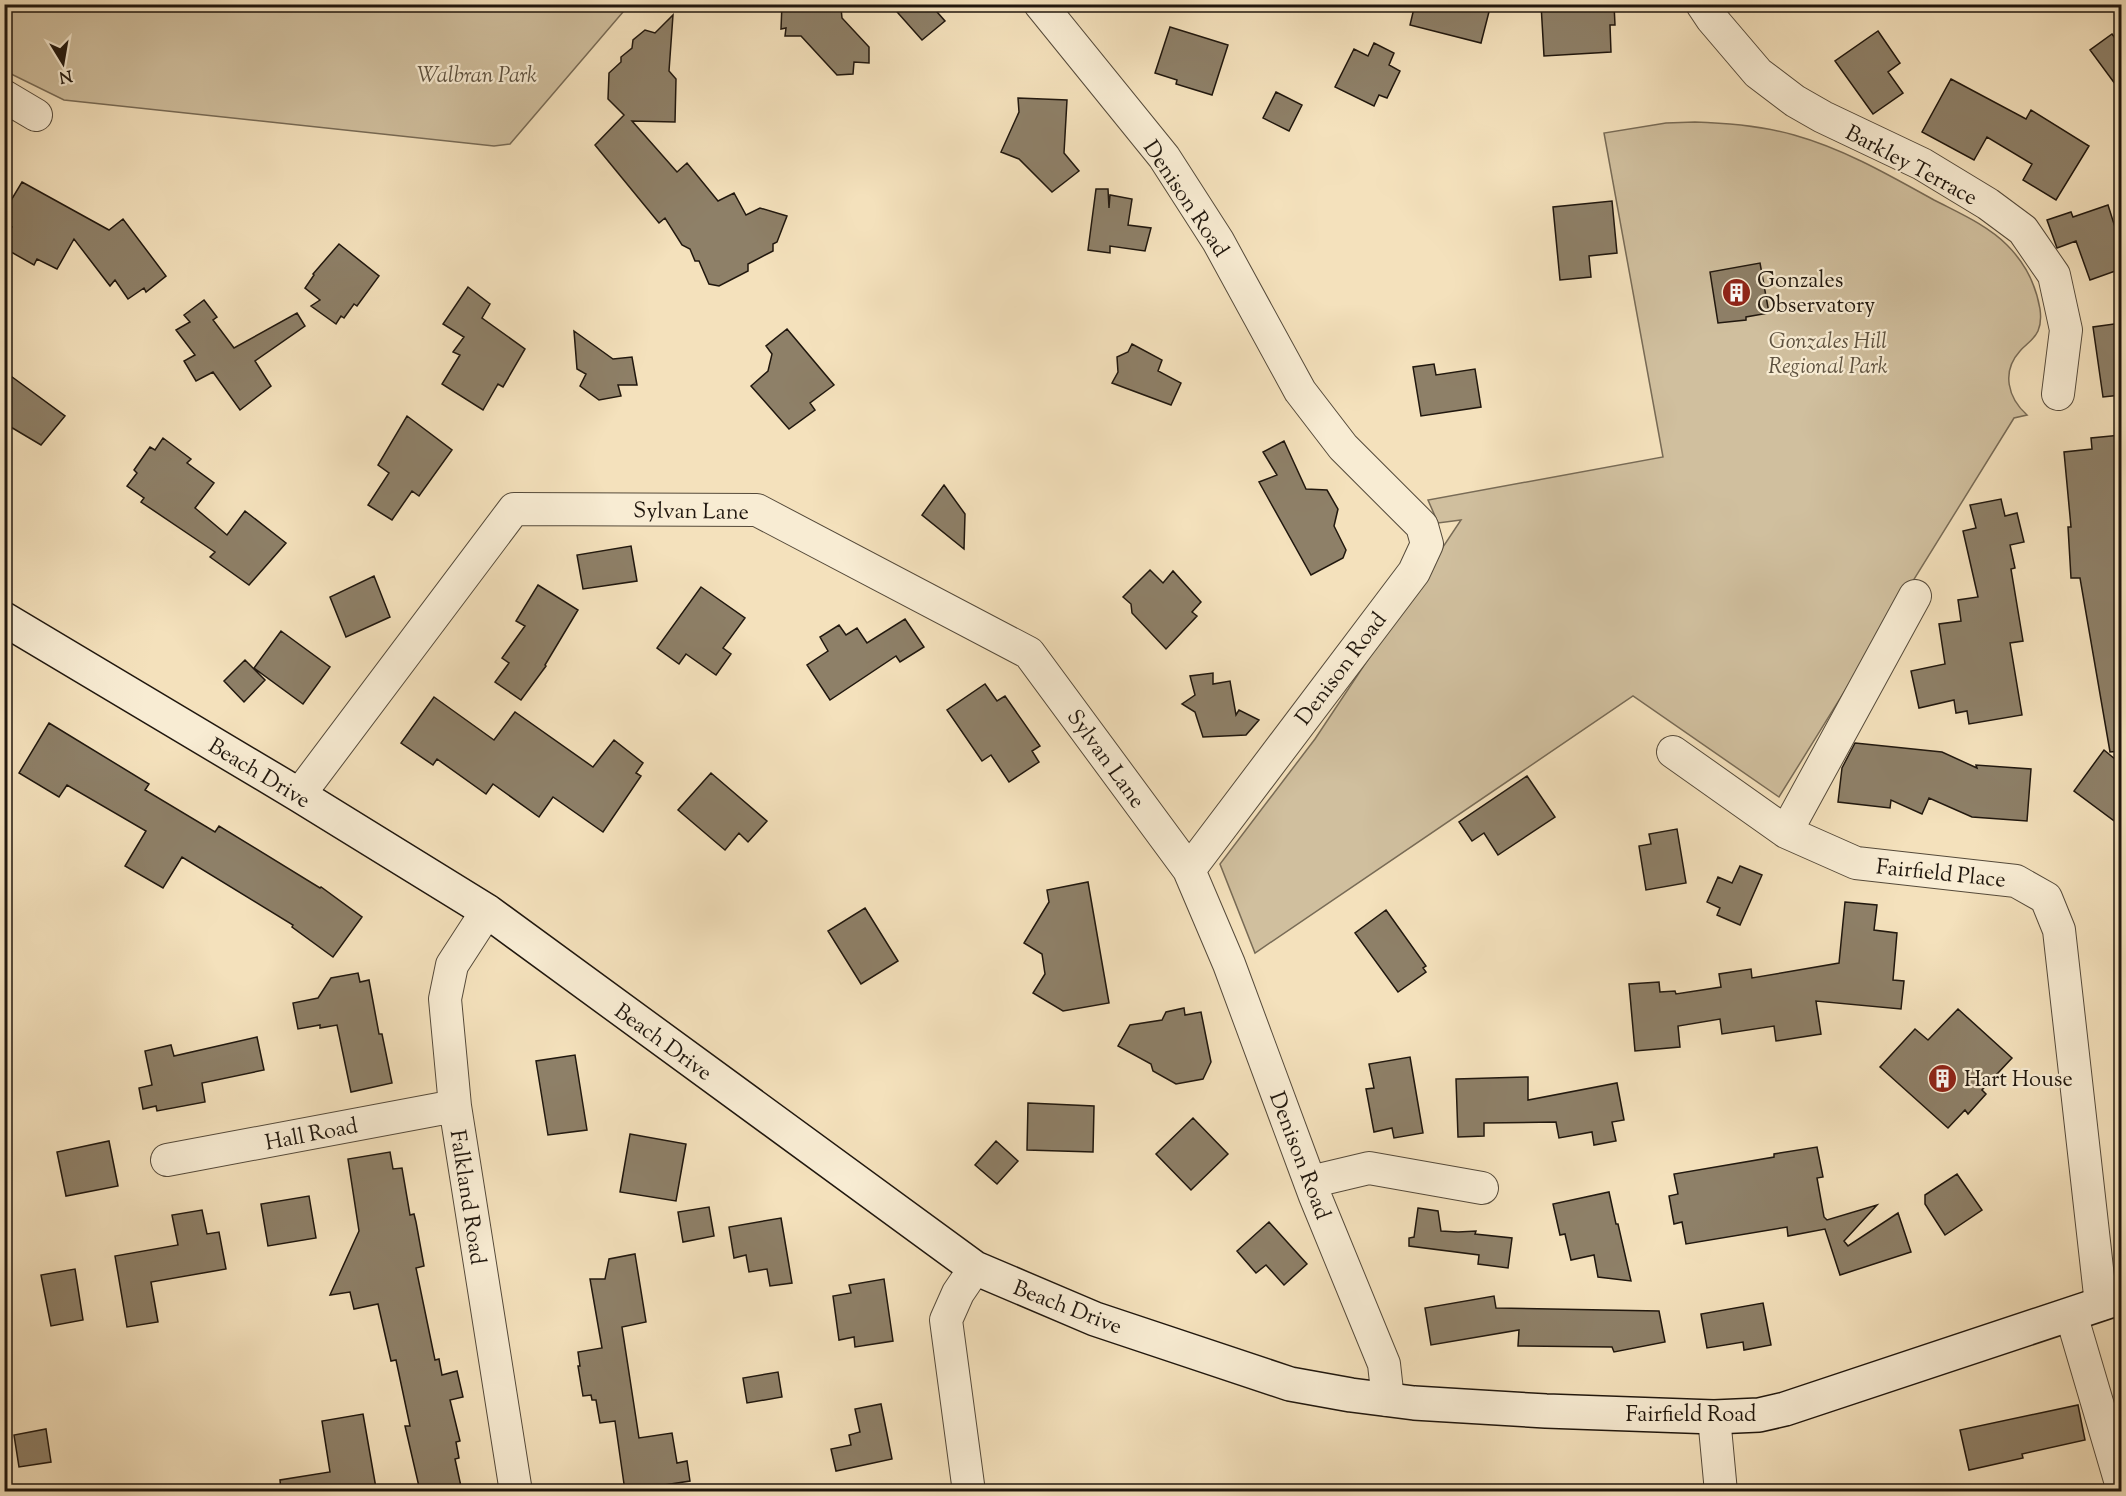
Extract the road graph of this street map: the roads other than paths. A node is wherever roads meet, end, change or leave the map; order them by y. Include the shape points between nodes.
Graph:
1 (1040, 4) edge
2 (1702, 4) edge
3 (4, 96) edge
4 (36, 115) dead end
5 (2058, 394) dead end
6 (1915, 596) dead end
7 (4, 619) edge
8 (1672, 752) dead end
9 (299, 795) junction
10 (1786, 832) junction
11 (1190, 870) junction
12 (487, 911) junction
13 (455, 1106) junction
14 (167, 1160) dead end
15 (1310, 1182) junction
16 (1482, 1188) dead end
17 (975, 1268) junction
18 (2111, 1301) edge
19 (2071, 1314) junction
20 (1351, 1395) joint
21 (1388, 1400) junction
22 (1714, 1418) junction
23 (2121, 1487) edge
24 (516, 1491) edge
25 (969, 1491) edge
26 (1721, 1491) edge

1 - 11 street, Denison Road via 1164,157 1218,240 1300,391 1343,447 1422,526 1426,544 1414,572
2 - 5 street, Barkley Terrace via 1758,73 1795,101 1922,164 2023,230 2054,275 2066,330
3 - 4 street
6 - 10 street
7 - 9 street, Beach Drive
8 - 10 street, Fairfield Place
9 - 11 street, Sylvan Lane via 514,509 757,510 1029,653
9 - 12 street, Beach Drive
10 - 18 street, Fairfield Place via 1856,863 2016,881 2046,898 2059,930
11 - 15 street, Denison Road
12 - 13 street, Falkland Road via 452,964 445,999
12 - 17 street, Beach Drive
13 - 14 street, Hall Road
13 - 24 street, Falkland Road
15 - 16 street via 1369,1168
15 - 21 street, Denison Road via 1384,1364
17 - 20 street, Beach Drive via 1095,1319 1290,1384
17 - 25 street via 946,1320
18 - 19 street, Fairfield Road
19 - 22 street, Fairfield Road via 1785,1409
19 - 23 street
20 - 21 street, Fairfield Road
21 - 22 street, Fairfield Road
22 - 26 street

